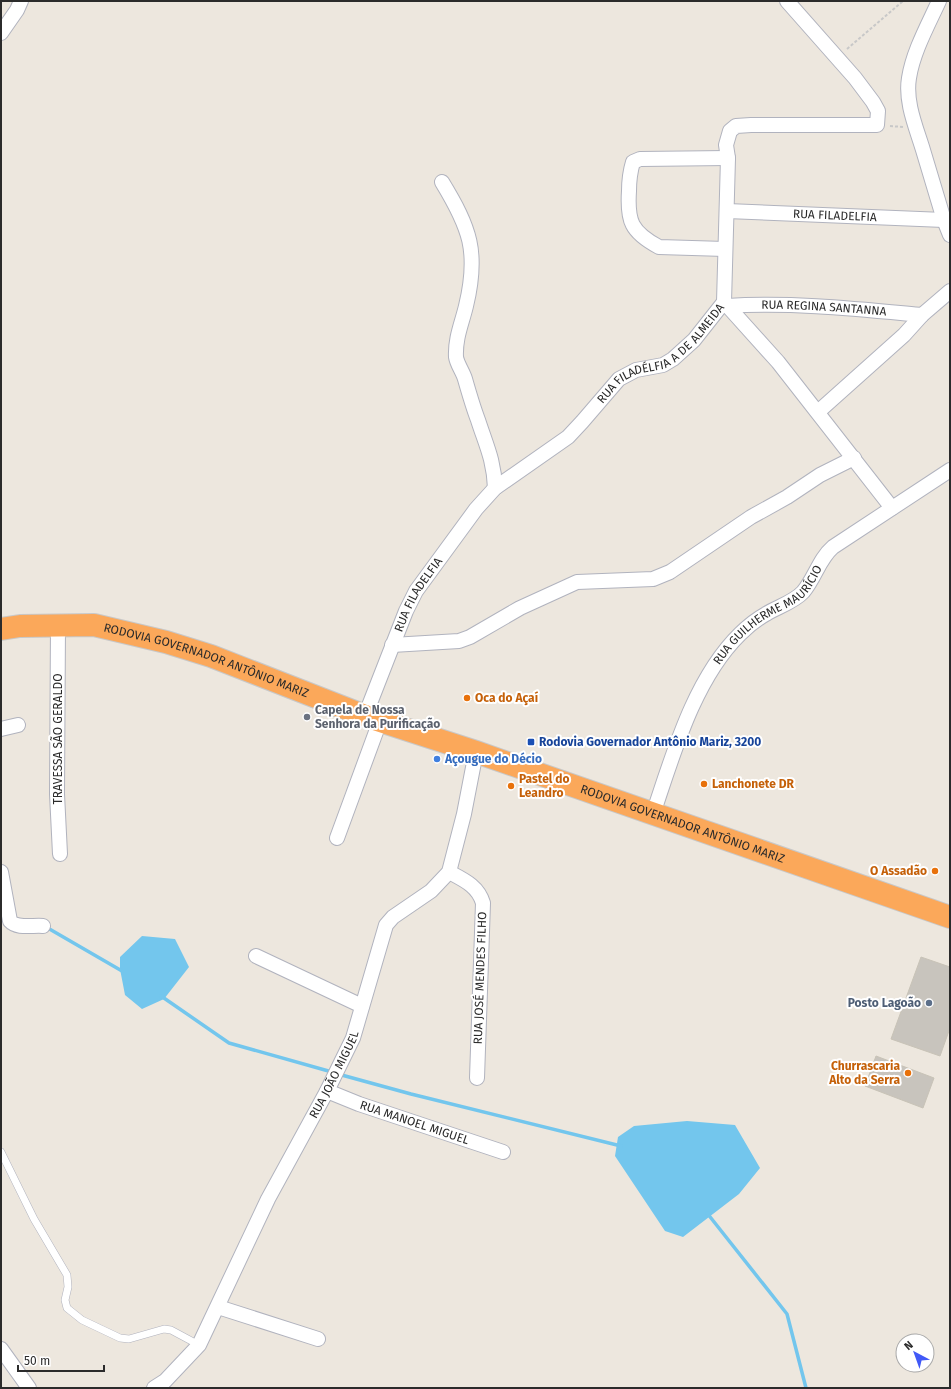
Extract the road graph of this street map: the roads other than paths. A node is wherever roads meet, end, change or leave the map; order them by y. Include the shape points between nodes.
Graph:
1 (21, 1) edge
2 (787, 1) edge
3 (938, 1) edge
4 (1, 33) edge
5 (728, 158) junction
6 (442, 182) dead end
7 (727, 212) junction
8 (944, 220) junction
9 (950, 235) edge
10 (725, 249) junction
11 (950, 291) edge
12 (725, 304) junction
13 (922, 315) junction
14 (819, 411) junction
15 (854, 458) junction
16 (950, 470) edge
17 (495, 488) junction
18 (892, 508) junction
19 (58, 625) junction
20 (1, 629) edge
21 (392, 645) junction
22 (373, 719) junction
23 (18, 725) dead end
24 (1, 729) edge
25 (476, 752) junction
26 (653, 814) junction
27 (337, 838) dead end
28 (60, 854) dead end
29 (1, 872) edge
30 (449, 872) junction
31 (950, 917) edge
32 (43, 926) dead end
33 (256, 956) dead end
34 (362, 1006) junction
35 (477, 1078) dead end
36 (327, 1091) junction
37 (1, 1152) edge
38 (503, 1152) dead end
39 (218, 1306) junction
40 (318, 1339) dead end
41 (199, 1345) junction
42 (1, 1349) edge
43 (29, 1388) edge
44 (154, 1388) edge

1 - 4 street
2 - 5 street, RUA FILADÉLFIA A DE ALMEIDA via 873,102 878,111 876,125 736,126 727,137
3 - 8 street via 909,76 908,99
5 - 7 street, RUA FILADÉLFIA A DE ALMEIDA
5 - 10 street via 640,159 633,162 628,195 628,212 632,224 635,230 650,242 659,247
6 - 17 street via 459,212 471,246 471,286 457,334 456,358 495,469
7 - 8 street, RUA FILADELFIA
7 - 10 street, RUA FILADÉLFIA A DE ALMEIDA
8 - 9 street
10 - 12 street, RUA FILADÉLFIA A DE ALMEIDA
11 - 13 street
12 - 13 street, RUA REGINA SANTANNA via 833,307
12 - 14 street
12 - 17 street, RUA FILADÉLFIA A DE ALMEIDA via 694,340 673,359 663,365 636,370 625,375 609,389 568,436
13 - 14 street via 904,335
14 - 15 street
15 - 18 street
15 - 21 street via 820,475 751,517 670,572 653,579 577,582 520,608 459,641
16 - 18 street, RUA GUILHERME MAURÍCIO
17 - 21 street, RUA FILADELFIA via 454,538 416,591
18 - 26 street, RUA GUILHERME MAURÍCIO via 833,547 825,554 803,592 764,615 728,646 709,674 683,729
19 - 20 highway, RODOVIA GOVERNADOR ANTÔNIO MARIZ
19 - 22 highway, RODOVIA GOVERNADOR ANTÔNIO MARIZ via 94,625 211,656
19 - 28 street, TRAVESSA SÃO GERALDO via 57,794
21 - 22 street, RUA FILADELFIA
22 - 25 highway, RODOVIA GOVERNADOR ANTÔNIO MARIZ
22 - 27 street, RUA FILADELFIA
23 - 24 street
25 - 26 highway, RODOVIA GOVERNADOR ANTÔNIO MARIZ
25 - 30 street, RUA JOÃO MIGUEL
26 - 31 highway, RODOVIA GOVERNADOR ANTÔNIO MARIZ
29 - 32 street via 8,916 13,924
30 - 34 street, RUA JOÃO MIGUEL via 431,891 393,917 386,925
30 - 35 street, RUA JOSÉ MENDES FILHO via 476,889 483,903
33 - 34 street
34 - 36 street, RUA JOÃO MIGUEL via 353,1038
36 - 38 street, RUA MANOEL MIGUEL
36 - 39 street, RUA JOÃO MIGUEL via 268,1199
37 - 41 lane via 34,1219 67,1275 67,1308 82,1320 120,1338 129,1339 171,1330
39 - 40 street
39 - 41 street, RUA JOÃO MIGUEL
41 - 44 street, RUA JOÃO MIGUEL
42 - 43 street

